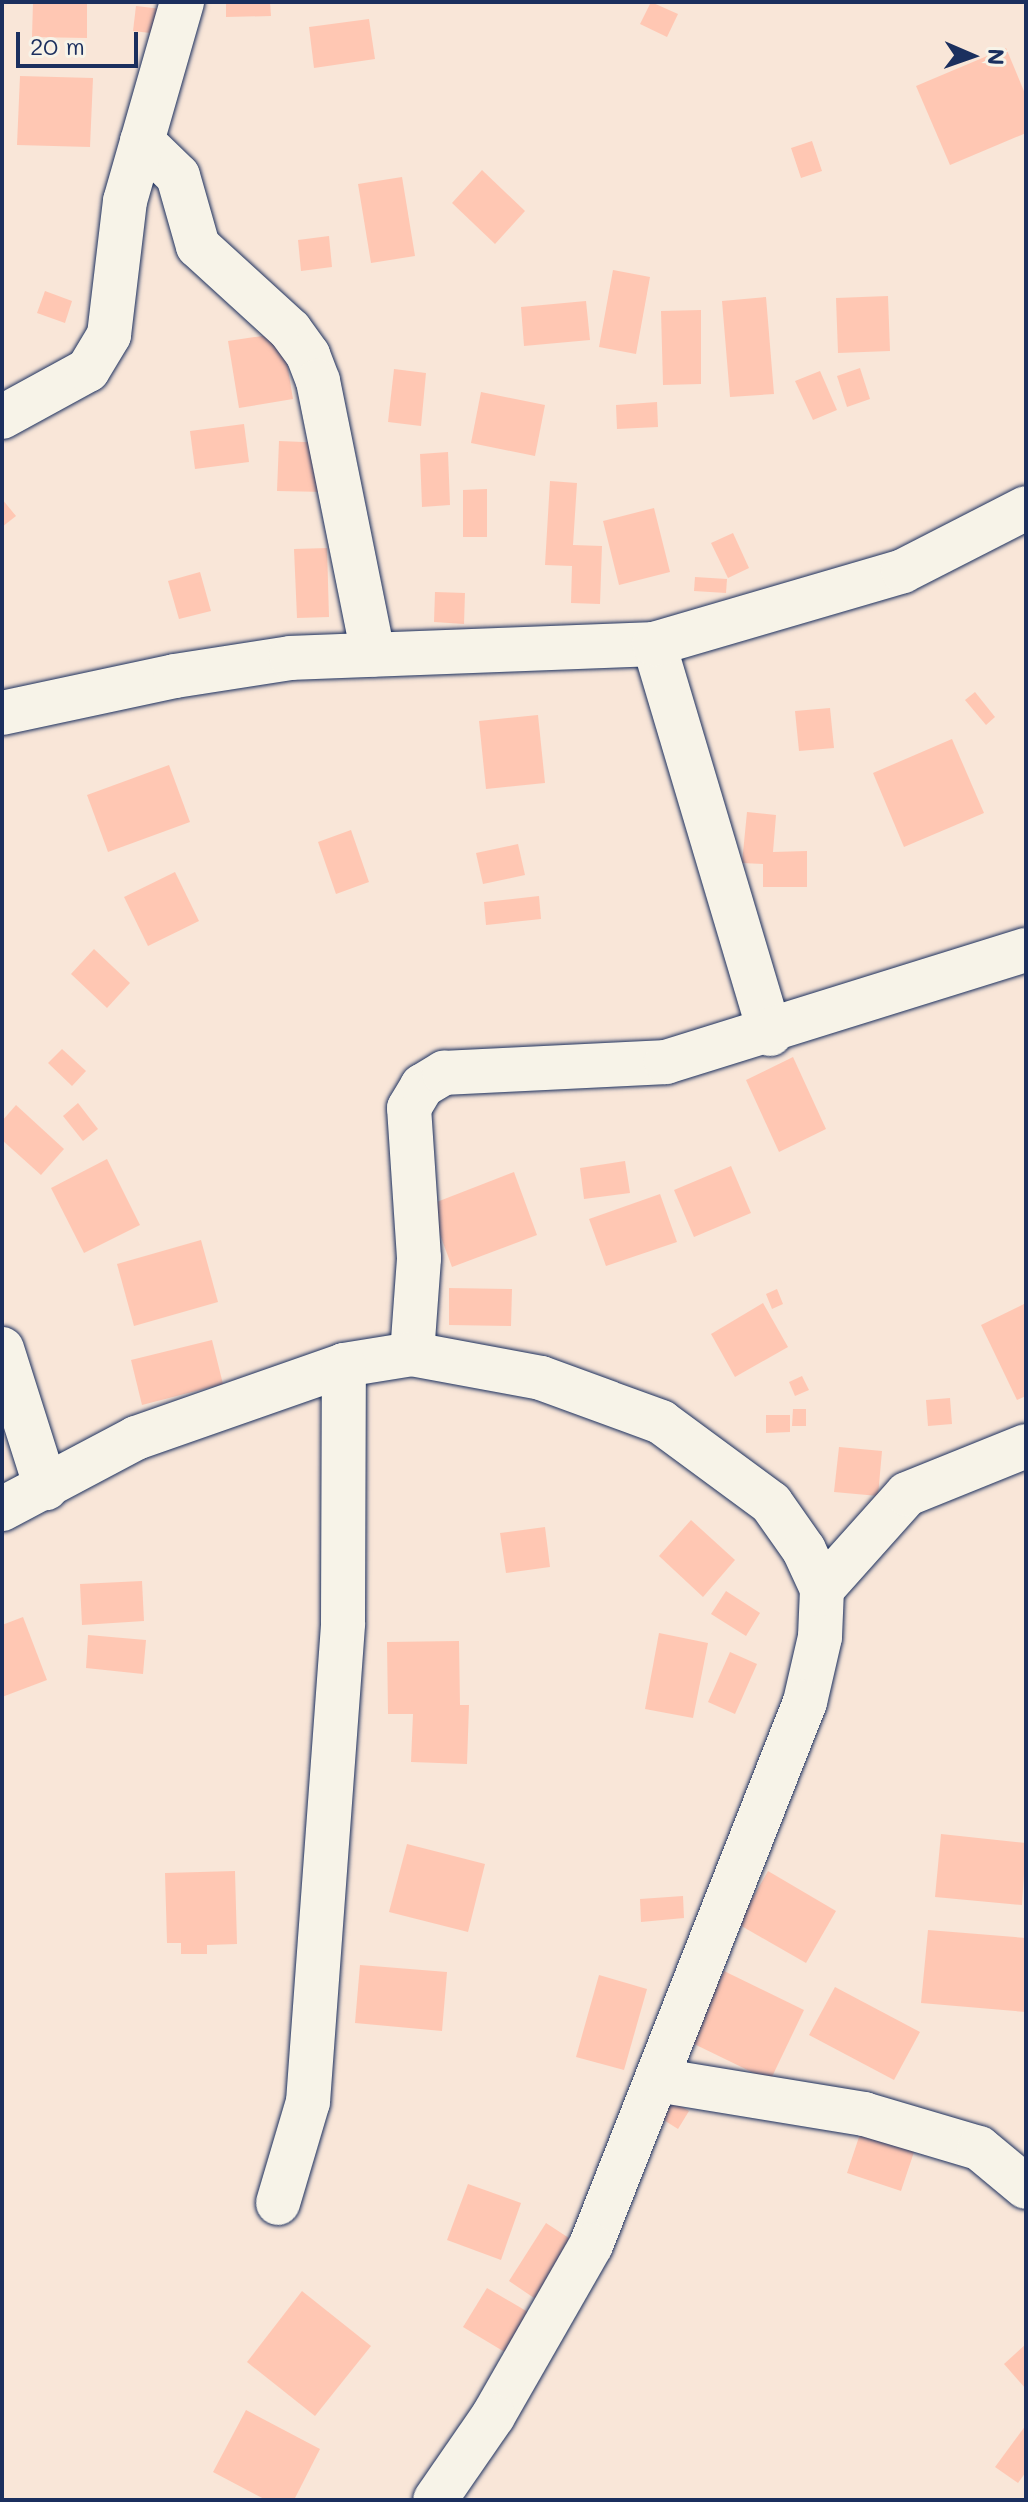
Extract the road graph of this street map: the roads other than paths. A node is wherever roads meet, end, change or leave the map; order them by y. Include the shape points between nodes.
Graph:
1 (182, 2) edge
2 (142, 141) junction
3 (2, 417) edge
4 (1026, 508) edge
5 (654, 644) junction
6 (373, 655) junction
7 (2, 713) edge
8 (1026, 950) edge
9 (770, 1034) junction
10 (2, 1349) edge
11 (412, 1354) junction
12 (344, 1365) junction
13 (1026, 1446) edge
14 (46, 1488) junction
15 (2, 1509) edge
16 (822, 1589) junction
17 (657, 2080) junction
18 (1026, 2187) edge
19 (278, 2203) dead end
20 (435, 2500) edge

1 - 2 street
2 - 3 street via 125,201 109,335 88,370
2 - 6 street via 178,176 198,246 290,330 308,355 318,381
4 - 5 street via 903,571
5 - 6 street
5 - 9 street
6 - 7 street via 291,658
8 - 9 street
9 - 11 street via 666,1062 444,1073 422,1086 409,1108 419,1258
10 - 14 street
11 - 12 street
11 - 16 street via 541,1378 661,1422 771,1503 804,1550
12 - 14 street via 136,1438
12 - 19 street via 343,1623 308,2102
13 - 16 street via 907,1494
14 - 15 street
16 - 17 street via 820,1637 805,1702
17 - 18 street via 864,2114 979,2148
17 - 20 street via 591,2245 493,2416

